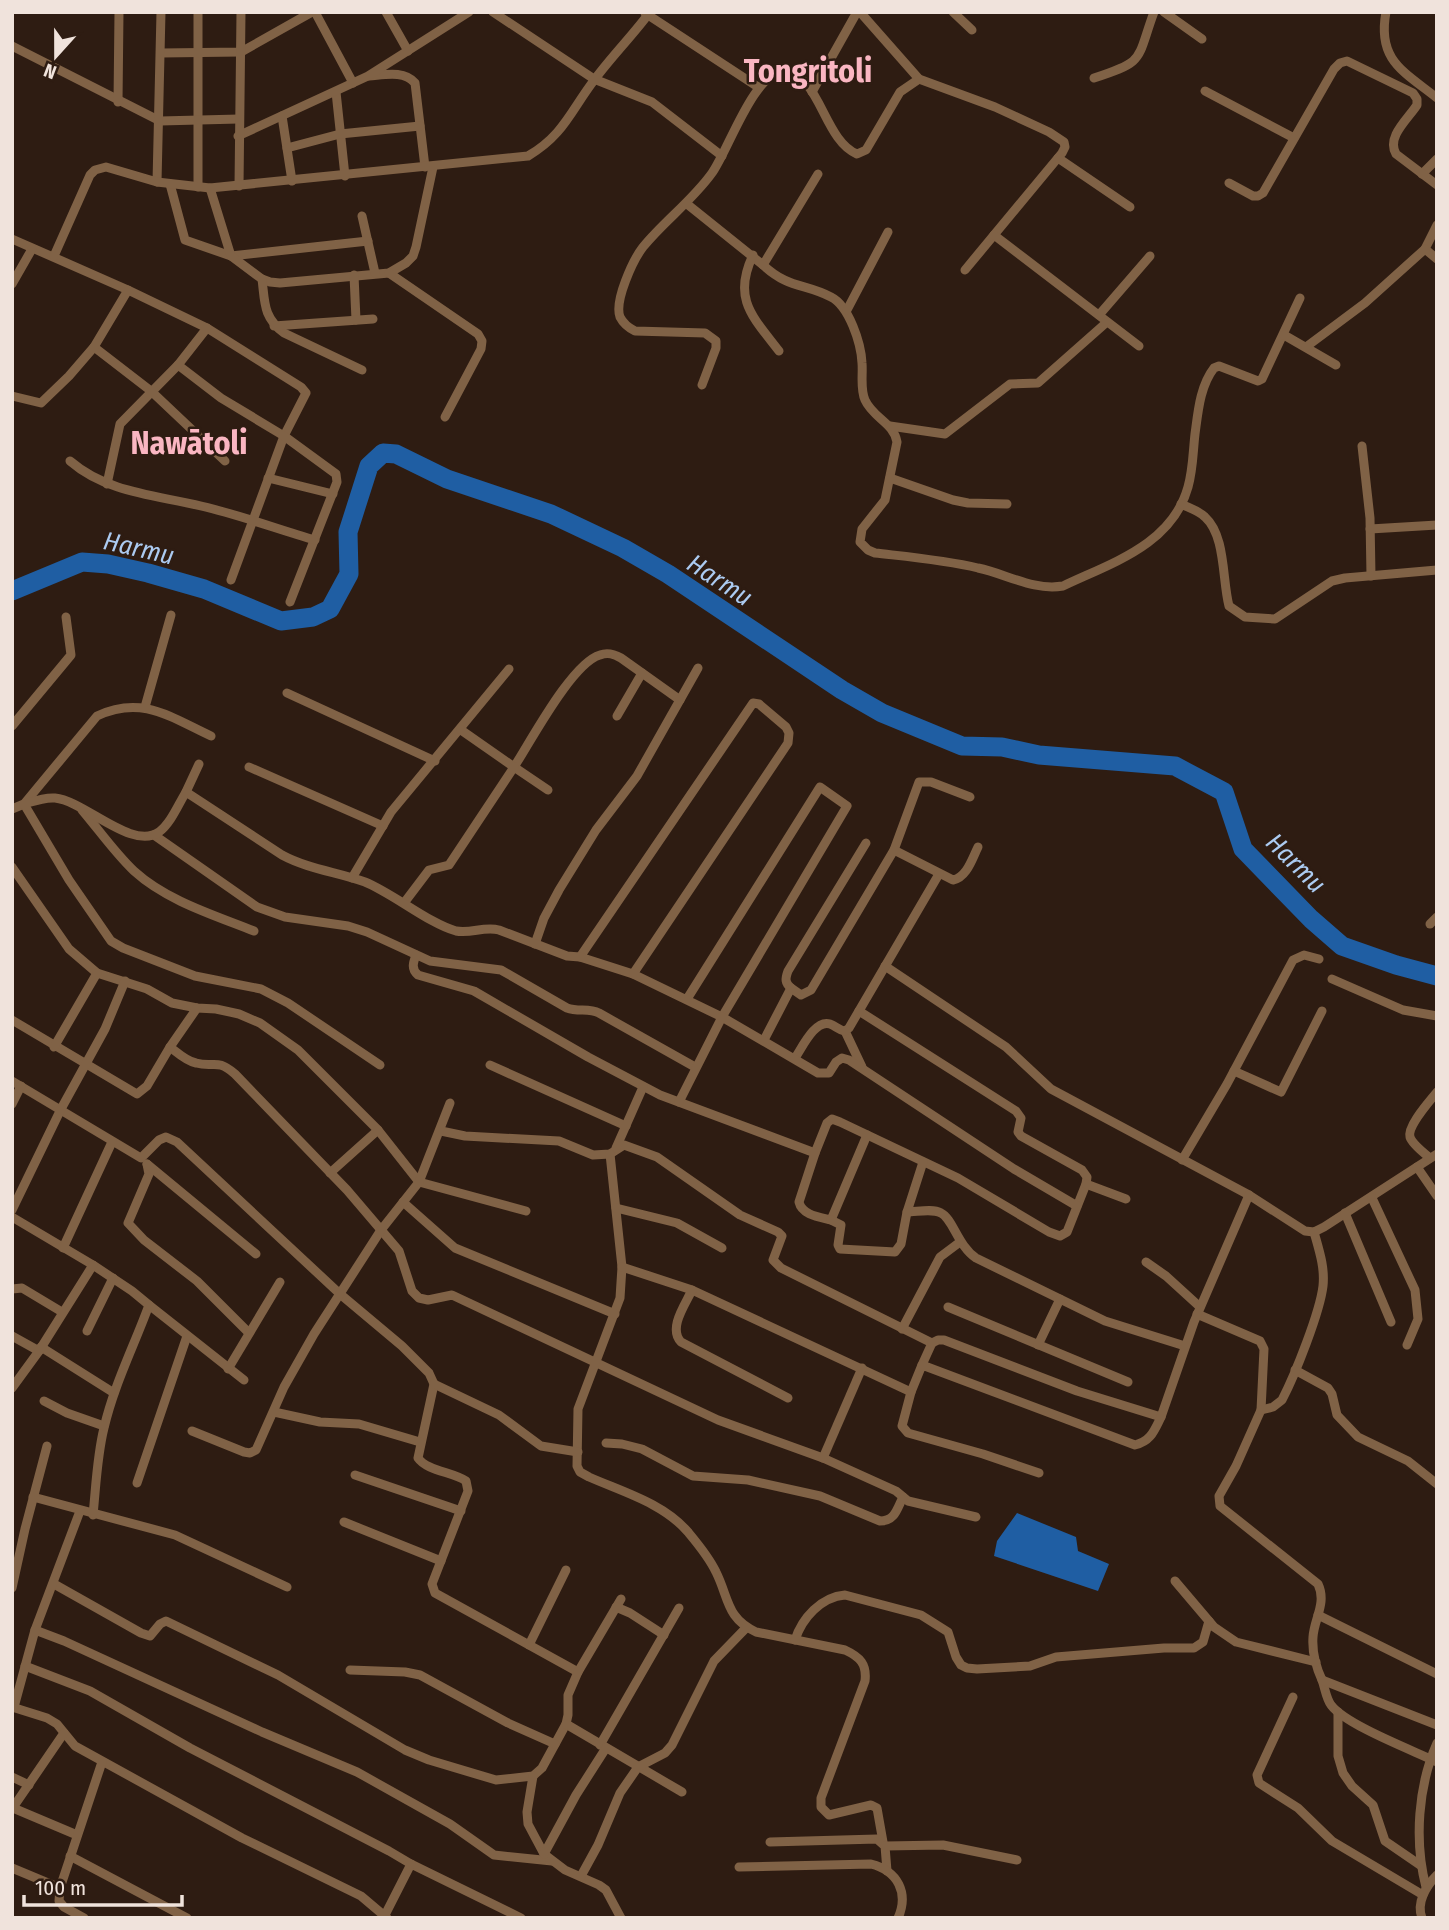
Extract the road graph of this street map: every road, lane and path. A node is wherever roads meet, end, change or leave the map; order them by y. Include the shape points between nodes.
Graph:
1 (120, 12) edge
2 (161, 12) edge
3 (198, 12) edge
4 (241, 12) edge
5 (314, 12) edge
6 (386, 12) edge
7 (469, 12) edge
8 (493, 12) edge
9 (859, 12) edge
10 (953, 12) edge
11 (1154, 12) edge
12 (1164, 12) edge
13 (1386, 12) edge
14 (647, 13) edge
15 (972, 30) dead end
16 (1202, 39) dead end
17 (12, 46) edge
18 (241, 51) junction
19 (408, 51) junction
20 (198, 52) junction
21 (160, 53) junction
22 (368, 76) junction
23 (1094, 78) dead end
24 (594, 79) junction
25 (919, 79) junction
26 (353, 83) junction
27 (758, 87) junction
28 (1205, 91) dead end
29 (335, 92) junction
30 (811, 92) junction
31 (1437, 98) edge
32 (118, 102) junction
33 (282, 116) junction
34 (239, 119) junction
35 (198, 120) junction
36 (160, 121) junction
37 (420, 126) junction
38 (340, 134) junction
39 (238, 136) junction
40 (1294, 138) junction
41 (287, 148) junction
42 (722, 156) junction
43 (1058, 158) junction
44 (1437, 159) edge
45 (429, 167) junction
46 (818, 174) dead end
47 (1422, 174) junction
48 (345, 176) junction
49 (292, 181) junction
50 (157, 182) junction
51 (1229, 183) dead end
52 (170, 184) junction
53 (1437, 186) edge
54 (198, 187) junction
55 (239, 187) junction
56 (210, 188) junction
57 (687, 204) junction
58 (1130, 207) dead end
59 (362, 216) dead end
60 (1437, 225) edge
61 (888, 232) dead end
62 (994, 235) junction
63 (12, 239) edge
64 (368, 241) junction
65 (32, 249) junction
66 (1425, 249) junction
67 (753, 255) junction
68 (54, 256) junction
69 (231, 256) junction
70 (1150, 256) dead end
71 (1437, 259) edge
72 (763, 265) junction
73 (965, 270) dead end
74 (375, 273) junction
75 (389, 273) junction
76 (354, 275) junction
77 (262, 279) junction
78 (12, 284) edge
79 (128, 290) junction
80 (1300, 298) dead end
81 (847, 310) junction
82 (1099, 315) junction
83 (373, 319) dead end
84 (356, 320) junction
85 (1107, 322) junction
86 (274, 326) junction
87 (207, 328) junction
88 (1284, 335) junction
89 (1139, 346) dead end
90 (94, 347) junction
91 (1306, 347) junction
92 (779, 351) dead end
93 (178, 365) junction
94 (1336, 365) dead end
95 (362, 370) dead end
96 (702, 385) dead end
97 (151, 391) junction
98 (12, 396) edge
99 (445, 417) dead end
100 (890, 426) junction
101 (284, 436) junction
102 (1362, 446) dead end
103 (70, 461) dead end
104 (225, 461) dead end
105 (268, 478) junction
106 (890, 478) junction
107 (107, 484) junction
108 (333, 494) junction
109 (1007, 503) dead end
110 (1181, 504) junction
111 (253, 521) junction
112 (1437, 525) edge
113 (1370, 529) junction
114 (315, 540) junction
115 (1437, 570) edge
116 (1371, 576) junction
117 (231, 580) dead end
118 (290, 602) dead end
119 (171, 615) dead end
120 (66, 617) dead end
121 (698, 668) dead end
122 (509, 669) dead end
123 (642, 673) junction
124 (287, 693) dead end
125 (680, 699) junction
126 (145, 707) junction
127 (617, 716) dead end
128 (12, 726) edge
129 (461, 730) junction
130 (211, 736) dead end
131 (435, 761) junction
132 (199, 764) dead end
133 (249, 767) dead end
134 (514, 767) junction
135 (548, 790) dead end
136 (186, 792) junction
137 (970, 797) dead end
138 (24, 804) junction
139 (79, 806) junction
140 (12, 809) edge
141 (383, 826) junction
142 (153, 835) junction
143 (866, 843) dead end
144 (978, 847) dead end
145 (894, 850) junction
146 (12, 867) edge
147 (939, 874) junction
148 (352, 878) junction
149 (404, 903) junction
150 (254, 932) dead end
151 (535, 944) junction
152 (416, 955) junction
153 (580, 957) junction
154 (1319, 959) dead end
155 (885, 966) junction
156 (97, 973) junction
157 (634, 974) junction
158 (1332, 979) dead end
159 (125, 981) junction
160 (791, 988) junction
161 (687, 999) junction
162 (197, 1008) junction
163 (859, 1011) junction
164 (1322, 1011) dead end
165 (1437, 1016) edge
166 (722, 1017) junction
167 (12, 1020) edge
168 (845, 1031) junction
169 (764, 1040) junction
170 (54, 1046) junction
171 (170, 1047) junction
172 (795, 1058) junction
173 (85, 1064) junction
174 (380, 1065) dead end
175 (490, 1065) dead end
176 (695, 1067) junction
177 (863, 1069) junction
178 (1234, 1071) junction
179 (17, 1084) edge
180 (643, 1087) junction
181 (1437, 1092) edge
182 (679, 1102) junction
183 (450, 1103) dead end
184 (12, 1104) edge
185 (61, 1109) junction
186 (626, 1126) junction
187 (377, 1130) junction
188 (441, 1131) junction
189 (867, 1135) junction
190 (112, 1142) junction
191 (613, 1151) junction
192 (816, 1153) junction
193 (1433, 1156) edge
194 (1182, 1160) junction
195 (144, 1161) junction
196 (923, 1162) junction
197 (1417, 1167) junction
198 (330, 1173) junction
199 (419, 1182) junction
200 (1086, 1184) junction
201 (1249, 1195) junction
202 (1437, 1196) edge
203 (1372, 1198) junction
204 (1126, 1199) dead end
205 (403, 1202) junction
206 (1077, 1206) junction
207 (616, 1208) junction
208 (12, 1210) edge
209 (526, 1211) dead end
210 (907, 1212) junction
211 (1345, 1213) junction
212 (12, 1217) edge
213 (831, 1220) junction
214 (381, 1230) junction
215 (1314, 1232) junction
216 (960, 1242) junction
217 (63, 1248) junction
218 (722, 1248) dead end
219 (256, 1254) dead end
220 (1146, 1262) dead end
221 (93, 1265) junction
222 (622, 1267) junction
223 (113, 1278) junction
224 (280, 1282) dead end
225 (12, 1289) edge
226 (692, 1290) junction
227 (340, 1294) junction
228 (1060, 1299) junction
229 (149, 1305) junction
230 (948, 1307) dead end
231 (1199, 1310) junction
232 (62, 1312) junction
233 (615, 1314) junction
234 (1391, 1322) dead end
235 (902, 1329) junction
236 (87, 1331) dead end
237 (249, 1333) junction
238 (12, 1336) edge
239 (187, 1336) junction
240 (932, 1343) junction
241 (1038, 1345) junction
242 (1407, 1345) dead end
243 (1185, 1346) junction
244 (40, 1349) junction
245 (596, 1362) junction
246 (922, 1364) junction
247 (862, 1368) junction
248 (228, 1369) junction
249 (1295, 1370) junction
250 (244, 1380) dead end
251 (1128, 1382) dead end
252 (435, 1384) junction
253 (13, 1387) edge
254 (911, 1392) junction
255 (114, 1393) junction
256 (788, 1398) dead end
257 (44, 1401) dead end
258 (1261, 1410) junction
259 (274, 1412) junction
260 (1161, 1417) junction
261 (104, 1426) junction
262 (192, 1431) dead end
263 (420, 1442) junction
264 (606, 1443) dead end
265 (47, 1446) dead end
266 (578, 1452) junction
267 (823, 1458) junction
268 (1039, 1473) dead end
269 (355, 1475) dead end
270 (137, 1483) dead end
271 (1437, 1484) edge
272 (33, 1497) junction
273 (903, 1497) junction
274 (80, 1511) junction
275 (461, 1511) junction
276 (93, 1515) junction
277 (975, 1517) dead end
278 (344, 1522) dead end
279 (442, 1561) junction
280 (566, 1570) dead end
281 (1175, 1581) dead end
282 (54, 1584) junction
283 (287, 1587) dead end
284 (12, 1588) edge
285 (679, 1608) dead end
286 (1318, 1615) junction
287 (1209, 1621) junction
288 (746, 1628) junction
289 (35, 1630) junction
290 (664, 1635) junction
291 (795, 1640) junction
292 (529, 1645) junction
293 (1316, 1662) junction
294 (25, 1666) junction
295 (351, 1670) dead end
296 (578, 1672) junction
297 (1437, 1674) edge
298 (1322, 1680) junction
299 (1293, 1697) dead end
300 (13, 1707) edge
301 (1338, 1712) junction
302 (566, 1724) junction
303 (1437, 1726) edge
304 (64, 1733) junction
305 (1437, 1742) edge
306 (555, 1744) junction
307 (603, 1746) junction
308 (1433, 1760) edge
309 (102, 1762) junction
310 (638, 1767) junction
311 (533, 1776) junction
312 (12, 1777) edge
313 (29, 1785) junction
314 (682, 1792) dead end
315 (13, 1808) edge
316 (77, 1835) junction
317 (770, 1842) dead end
318 (884, 1844) junction
319 (544, 1854) junction
320 (70, 1856) junction
321 (1017, 1860) dead end
322 (552, 1861) junction
323 (411, 1864) junction
324 (1420, 1866) junction
325 (739, 1867) dead end
326 (12, 1868) edge
327 (887, 1871) junction
328 (1437, 1875) edge
329 (581, 1877) junction
330 (60, 1888) junction
331 (1425, 1891) junction
332 (498, 1914) edge
333 (386, 1917) edge
334 (85, 1918) edge
335 (187, 1918) edge
336 (521, 1918) edge
337 (621, 1918) edge
338 (898, 1918) edge
339 (1422, 1918) edge

1 - 32 street
2 - 21 street
3 - 20 street
4 - 18 street
5 - 18 street
5 - 26 street
6 - 19 street
7 - 19 street
8 - 24 street
9 - 25 street
9 - 30 street
10 - 15 street
11 - 23 street via 1135,61
12 - 16 street
13 - 31 street via 1384,46 1405,73
14 - 24 street
14 - 27 street
17 - 32 street
18 - 20 street
18 - 34 street
19 - 22 street
20 - 21 street
20 - 35 street
21 - 36 street
22 - 26 street
22 - 37 street via 410,76 415,83
24 - 42 street via 652,102
24 - 45 street via 560,132 528,156
25 - 30 street via 900,92 866,150 857,155 840,143
25 - 43 street via 1060,137 1065,147
26 - 29 street
27 - 30 street via 770,76 791,72 800,76
27 - 42 street
28 - 40 street
29 - 33 street
29 - 38 street
32 - 36 street
33 - 39 street
33 - 41 street
34 - 35 street
34 - 39 street
35 - 36 street
35 - 54 street
36 - 50 street
37 - 38 street
37 - 45 street
38 - 41 street
38 - 48 street
39 - 55 street
40 - 47 street via 1334,69 1340,63 1354,63 1417,99 1392,147
40 - 51 street via 1258,196
41 - 49 street
42 - 57 street
43 - 58 street
43 - 62 street
44 - 47 street
45 - 48 street
45 - 75 street via 413,256
46 - 72 street
47 - 53 street
48 - 49 street
49 - 55 street
50 - 52 street
50 - 68 street via 106,167 95,170
52 - 54 street
52 - 69 street via 186,240
54 - 56 street
55 - 56 street
56 - 69 street
57 - 67 street
57 - 96 street via 643,248 628,272 619,310 621,319 635,331 712,336 716,348
59 - 64 street
60 - 66 street
61 - 81 street
62 - 73 street
62 - 82 street
63 - 65 street
64 - 69 street
64 - 74 street
65 - 68 street
65 - 78 street
66 - 71 street
66 - 91 street
67 - 72 street
67 - 92 street via 744,273 746,301
68 - 79 street
69 - 77 street
70 - 82 street
72 - 81 street via 778,279 829,295
74 - 75 street
74 - 76 street
75 - 99 street via 478,334 481,341
76 - 77 street via 280,283
76 - 84 street
77 - 86 street via 267,317
79 - 87 street
79 - 90 street
80 - 88 street
81 - 100 street via 860,352 864,397 878,418
82 - 85 street
83 - 84 street
84 - 86 street
85 - 89 street
85 - 100 street via 1038,383 1010,384 944,434
86 - 95 street
87 - 93 street
87 - 101 street via 302,387 306,393
88 - 91 street
88 - 110 street via 1262,379 1219,366 1209,374
90 - 97 street
90 - 98 street via 41,403
91 - 94 street
93 - 97 street
93 - 101 street
97 - 104 street
97 - 107 street via 120,424
100 - 106 street via 897,442
101 - 105 street
101 - 108 street via 336,474
102 - 113 street
103 - 107 street
105 - 108 street
105 - 111 street
106 - 109 street via 953,500
106 - 110 street via 885,500 862,529 860,542 868,550 977,567 1049,588 1063,586 1147,545 1166,528
107 - 111 street
108 - 114 street
110 - 116 street via 1206,517 1212,527 1230,606 1245,617 1280,618 1332,581
111 - 114 street
111 - 117 street
112 - 113 street
113 - 116 street
114 - 118 street
115 - 116 street
119 - 126 street
120 - 128 street via 71,656
121 - 125 street
122 - 129 street
123 - 125 street
123 - 127 street
123 - 134 street via 611,653 582,665
124 - 131 street
125 - 151 street via 637,776 559,890
126 - 130 street
126 - 138 street via 110,710 97,716
129 - 131 street
129 - 134 street
131 - 141 street
132 - 136 street
133 - 141 street
134 - 135 street
134 - 149 street via 449,865 429,870
136 - 142 street via 169,820
136 - 148 street via 299,864
137 - 145 street via 919,782
138 - 139 street via 57,798
138 - 140 street
138 - 174 street via 111,941 195,976 261,989
139 - 142 street via 132,835
139 - 150 street via 150,884
141 - 148 street
142 - 152 street via 257,907 285,918 348,926
143 - 160 street via 788,971 785,979
144 - 147 street via 960,879
145 - 147 street
145 - 160 street via 811,990 801,995
146 - 156 street via 69,949
147 - 155 street
148 - 149 street
149 - 151 street via 457,931 489,928
151 - 153 street
152 - 176 street via 444,964 501,970 568,1008 599,1013
152 - 180 street via 413,964 418,975 474,991
153 - 157 street
153 - 157 street via 753,703 762,706 786,727 788,743
154 - 178 street via 1304,955 1293,960
155 - 163 street
155 - 194 street via 1006,1047 1051,1088
156 - 159 street
156 - 170 street
157 - 161 street
158 - 165 street via 1403,1010
159 - 162 street via 172,1003
159 - 173 street
160 - 169 street
161 - 166 street
161 - 166 street via 820,787 847,806
162 - 171 street
162 - 187 street via 227,1011 260,1023 298,1050
163 - 168 street
163 - 200 street via 1016,1111 1021,1118 1021,1136 1083,1170
164 - 178 street via 1281,1092
166 - 169 street
166 - 176 street
167 - 170 street
168 - 172 street via 823,1023
168 - 177 street
169 - 172 street
170 - 173 street
171 - 173 street via 147,1086 136,1094
171 - 198 street via 196,1063 225,1066
172 - 177 street via 824,1075 842,1058
173 - 185 street
175 - 186 street
176 - 182 street
177 - 206 street
178 - 194 street
179 - 184 street
179 - 185 street
180 - 182 street
180 - 186 street
181 - 193 street via 1409,1135
182 - 192 street
183 - 188 street
185 - 190 street
185 - 208 street
186 - 191 street
187 - 198 street
187 - 199 street
188 - 191 street via 559,1141 593,1155
188 - 199 street
189 - 192 street via 832,1119
189 - 196 street
189 - 213 street
190 - 195 street
190 - 217 street
191 - 207 street
191 - 235 street via 624,1145 657,1157 740,1215 778,1232 782,1236 773,1260 781,1268
192 - 213 street via 799,1202 806,1212
193 - 197 street
194 - 201 street
195 - 219 street
195 - 227 street via 159,1140 166,1137 177,1142
195 - 237 street via 149,1174 128,1223
196 - 206 street via 1056,1235 1067,1232
196 - 210 street
197 - 202 street
197 - 203 street
198 - 214 street
199 - 205 street
199 - 209 street
200 - 204 street
200 - 206 street
201 - 215 street via 1305,1231
201 - 231 street
203 - 211 street
203 - 242 street via 1415,1290 1418,1319
205 - 214 street
205 - 233 street via 455,1248
207 - 218 street via 677,1223
207 - 222 street
210 - 213 street via 895,1252 840,1249 841,1225
210 - 216 street via 941,1212
211 - 215 street
211 - 234 street
212 - 217 street
214 - 227 street
214 - 245 street via 400,1251 419,1298 452,1295
215 - 249 street via 1323,1288
216 - 228 street via 976,1258
216 - 235 street via 940,1256
217 - 221 street
220 - 231 street
221 - 223 street
221 - 232 street
222 - 226 street
222 - 233 street
223 - 229 street
223 - 236 street
224 - 237 street
225 - 232 street via 22,1288
226 - 247 street
226 - 256 street via 675,1328 677,1338
227 - 252 street via 402,1346
227 - 259 street
228 - 241 street
228 - 243 street via 1105,1321
229 - 239 street
229 - 255 street
230 - 241 street
231 - 243 street
231 - 258 street via 1262,1344
232 - 244 street
233 - 245 street
235 - 240 street
237 - 248 street
238 - 244 street
239 - 248 street
239 - 270 street
240 - 246 street
240 - 260 street via 944,1340 1077,1391
241 - 251 street
243 - 260 street
244 - 253 street
244 - 255 street
245 - 266 street via 578,1409
245 - 267 street via 718,1420
246 - 254 street
246 - 260 street via 1135,1445 1149,1439
247 - 254 street
247 - 267 street
248 - 250 street
249 - 258 street via 1282,1400
249 - 271 street via 1328,1388 1337,1415 1358,1437 1408,1461
252 - 263 street
252 - 266 street via 499,1415 541,1446
254 - 268 street via 902,1426 908,1433
255 - 261 street
257 - 261 street
258 - 286 street via 1219,1496 1220,1506 1318,1584
259 - 262 street via 256,1450 250,1452
259 - 263 street via 359,1424
261 - 276 street
263 - 275 street via 421,1463 466,1481 468,1491
264 - 273 street via 642,1449 693,1476 748,1480 820,1496 880,1521 894,1516
265 - 272 street
266 - 288 street via 580,1472 659,1507 687,1531 716,1572 730,1611
267 - 273 street
269 - 275 street
272 - 274 street
272 - 284 street
273 - 277 street
274 - 276 street
274 - 282 street
275 - 279 street
276 - 283 street via 176,1535
278 - 279 street
279 - 292 street via 432,1584 435,1593
280 - 292 street
281 - 287 street
282 - 289 street
282 - 311 street via 141,1633 150,1636 166,1621 194,1633 417,1755 496,1780
285 - 290 street
286 - 293 street via 1312,1640
286 - 297 street
287 - 291 street via 1203,1642 1194,1648 1056,1657 1030,1666 977,1669 961,1665 948,1632 921,1615 845,1595 810,1613
287 - 293 street via 1236,1642
288 - 291 street
288 - 310 street via 714,1661 672,1745
289 - 294 street
289 - 322 street via 357,1772 450,1824 494,1855
290 - 296 street via 618,1603
290 - 307 street
291 - 318 street via 845,1650 864,1663 865,1681 821,1807 829,1815 866,1806 877,1808
292 - 296 street
293 - 298 street
294 - 300 street
294 - 323 street via 90,1691
295 - 306 street via 420,1675
296 - 302 street via 568,1695
298 - 301 street
298 - 303 street
299 - 331 street via 1257,1775 1259,1783 1298,1808 1332,1842
300 - 304 street via 47,1718
301 - 308 street
301 - 324 street via 1338,1756 1343,1773 1373,1805 1385,1841
302 - 306 street
302 - 307 street
304 - 309 street via 75,1746
304 - 313 street
305 - 308 street
306 - 311 street
307 - 310 street
307 - 319 street
308 - 324 street via 1421,1812
309 - 316 street
309 - 333 street via 361,1896
310 - 314 street
310 - 329 street via 620,1793
311 - 319 street via 528,1824
312 - 313 street
313 - 315 street
315 - 316 street
316 - 320 street
317 - 318 street via 877,1839
318 - 321 street via 943,1845
318 - 327 street
319 - 322 street
320 - 330 street
320 - 335 street
322 - 329 street
323 - 332 street
323 - 333 street
324 - 331 street
325 - 327 street via 871,1864
326 - 330 street
327 - 338 street via 903,1891
328 - 331 street
329 - 337 street via 606,1890
330 - 334 street via 59,1901
331 - 339 street via 1419,1911
332 - 336 street

